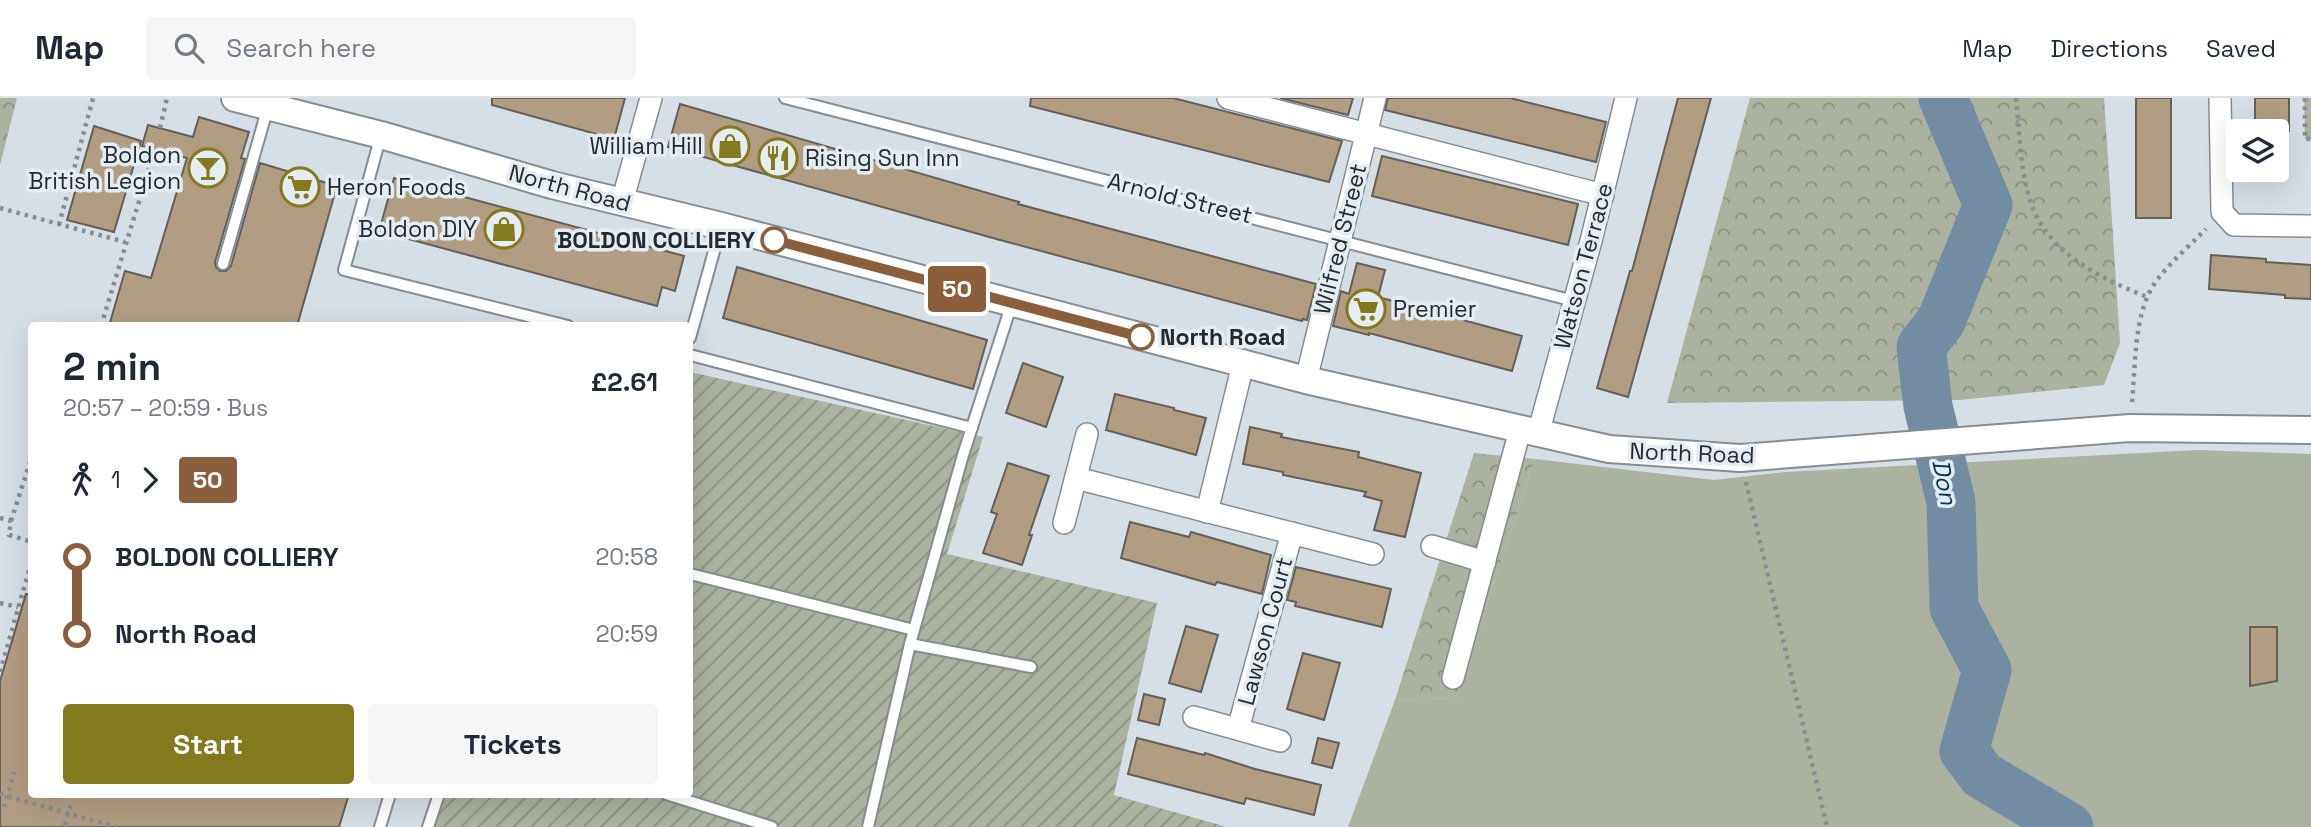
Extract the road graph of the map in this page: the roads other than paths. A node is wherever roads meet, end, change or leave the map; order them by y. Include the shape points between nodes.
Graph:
1 (235, 98) edge
2 (650, 98) edge
3 (785, 98) edge
4 (1228, 98) edge
5 (1375, 98) edge
6 (1626, 98) edge
7 (2220, 98) edge
8 (268, 107) junction
9 (1366, 133) junction
10 (381, 135) junction
11 (1603, 195) junction
12 (622, 202) junction
13 (721, 226) junction
14 (2311, 226) edge
15 (1340, 239) junction
16 (223, 264) dead end
17 (1574, 301) junction
18 (1012, 303) junction
19 (552, 322) edge
20 (693, 327) edge
21 (693, 356) edge
22 (1243, 364) junction
23 (1306, 380) junction
24 (972, 428) junction
25 (2311, 430) edge
26 (1529, 432) junction
27 (1087, 435) dead end
28 (1076, 478) junction
29 (1207, 512) junction
30 (1064, 523) dead end
31 (1292, 533) junction
32 (1432, 546) dead end
33 (1373, 554) dead end
34 (1485, 562) junction
35 (693, 575) edge
36 (914, 630) junction
37 (910, 644) junction
38 (1031, 667) dead end
39 (1454, 678) dead end
40 (1194, 717) dead end
41 (1238, 729) junction
42 (1280, 741) dead end
43 (389, 798) edge
44 (438, 798) edge
45 (679, 798) edge
46 (380, 827) edge
47 (428, 827) edge
48 (772, 827) edge
49 (868, 827) edge

1 - 8 street, North Road
2 - 12 street
3 - 15 lane, Arnold Street
4 - 9 street
5 - 9 street, Wilfred Street
6 - 11 street, Watson Terrace
7 - 14 street via 2222,212 2234,225
8 - 10 street, North Road
8 - 16 lane
9 - 11 street
9 - 15 street, Wilfred Street
10 - 12 street, North Road
10 - 19 lane via 344,270
11 - 17 street, Watson Terrace
12 - 13 street, North Road
13 - 18 street, North Road
13 - 20 lane
15 - 17 lane, Arnold Street
15 - 23 street, Wilfred Street
17 - 26 street, Watson Terrace
18 - 22 street, North Road
18 - 24 lane
21 - 24 lane
22 - 23 street, North Road
22 - 29 street
23 - 26 street, North Road
24 - 36 lane
25 - 26 street, North Road via 2130,428 1740,458 1609,449
26 - 34 street, Watson Terrace
27 - 28 street
28 - 29 street, Lawson Court
28 - 30 street
29 - 31 street, Lawson Court
31 - 33 street, Lawson Court
31 - 41 street, Lawson Court
32 - 34 street
34 - 39 street, Watson Terrace
35 - 36 lane
36 - 37 lane
37 - 38 lane
37 - 49 lane
40 - 41 street, Lawson Court
41 - 42 street, Lawson Court
43 - 46 lane
44 - 47 lane
45 - 48 lane

